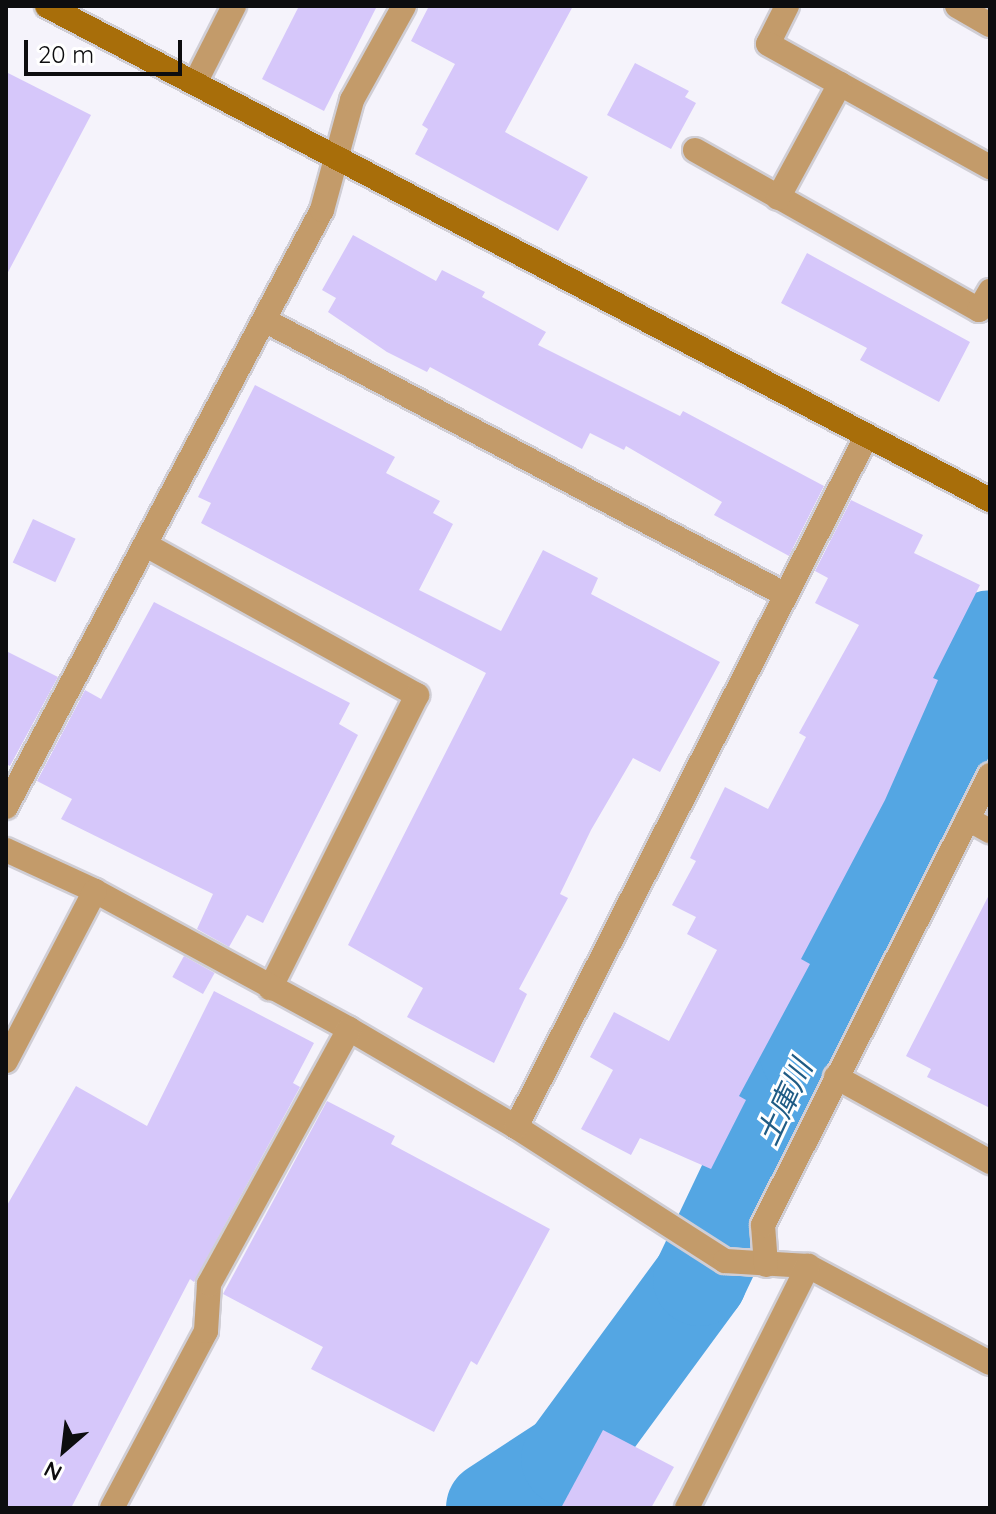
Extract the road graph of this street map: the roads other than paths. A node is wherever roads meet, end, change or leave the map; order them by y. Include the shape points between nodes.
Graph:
1 (47, 6) edge
2 (234, 6) edge
3 (404, 6) edge
4 (787, 6) edge
5 (957, 6) edge
6 (990, 25) edge
7 (195, 83) junction
8 (840, 84) junction
9 (695, 150) dead end
10 (333, 154) junction
11 (990, 167) edge
12 (778, 198) junction
13 (990, 291) edge
14 (266, 321) junction
15 (867, 440) junction
16 (990, 500) edge
17 (146, 545) junction
18 (786, 595) junction
19 (990, 775) edge
20 (6, 807) edge
21 (968, 819) junction
22 (990, 831) edge
23 (6, 850) edge
24 (95, 891) junction
25 (270, 988) junction
26 (349, 1029) junction
27 (6, 1061) edge
28 (836, 1077) junction
29 (516, 1127) junction
30 (990, 1162) edge
31 (766, 1265) junction
32 (808, 1266) junction
33 (990, 1363) edge
34 (112, 1508) edge
35 (687, 1508) edge

1 - 7 street
2 - 7 street
3 - 10 street via 352,100
4 - 8 street via 768,44
5 - 6 street
7 - 10 street
8 - 11 street
8 - 12 street
9 - 12 street
10 - 14 street via 322,210
10 - 15 street
12 - 13 street via 979,310
14 - 17 street
14 - 18 street
15 - 16 street
15 - 18 street
17 - 20 street
17 - 25 street via 417,695
18 - 29 street
19 - 21 street
21 - 22 street
21 - 28 street
23 - 24 street
24 - 25 street
24 - 27 street
25 - 26 street
26 - 29 street
26 - 34 street via 209,1284 206,1331
28 - 30 street
28 - 31 street via 763,1225
29 - 31 street via 725,1261
31 - 32 street
32 - 33 street
32 - 35 street

